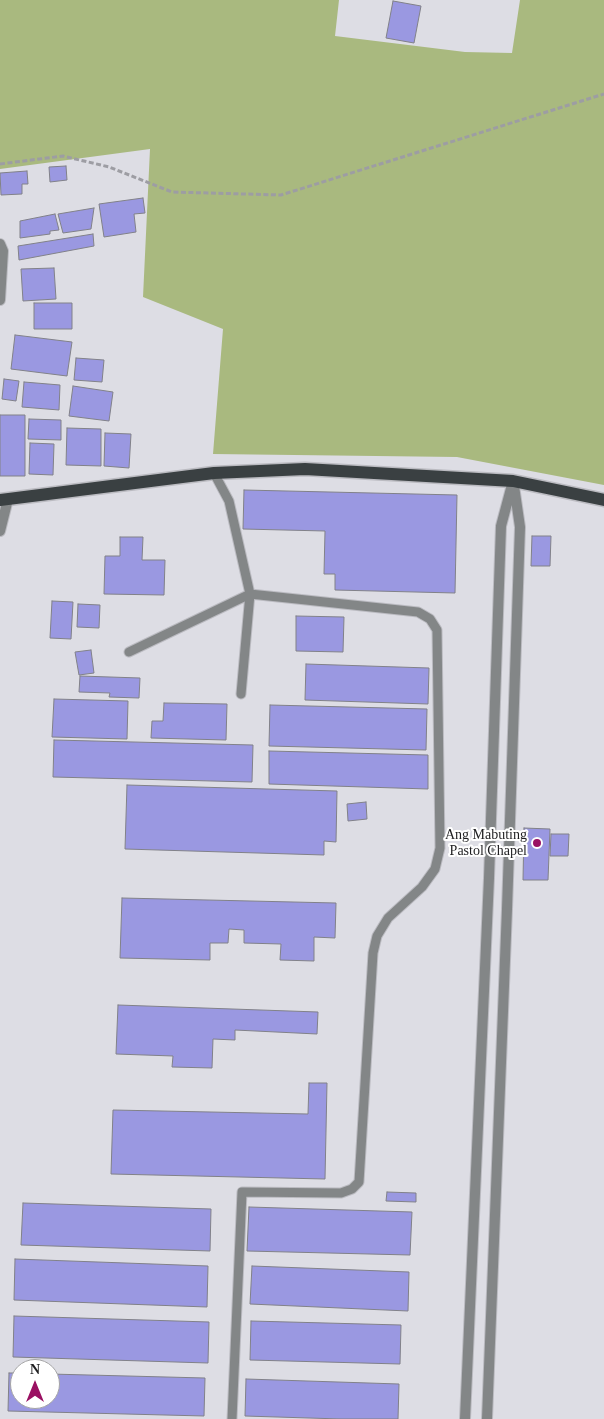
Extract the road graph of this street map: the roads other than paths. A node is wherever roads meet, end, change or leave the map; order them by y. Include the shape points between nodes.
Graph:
1 (0, 244) edge
2 (0, 300) edge
3 (214, 473) junction
4 (513, 481) junction
5 (4, 499) edge
6 (604, 500) edge
7 (0, 531) edge
8 (250, 594) junction
9 (129, 652) dead end
10 (241, 694) dead end
11 (232, 1419) edge
12 (465, 1419) edge
13 (487, 1419) edge

1 - 2 street
3 - 4 main road via 305,469
3 - 5 main road
3 - 8 lane via 229,500
4 - 6 main road
4 - 12 street via 501,526
4 - 13 street via 520,527
5 - 7 street
8 - 9 lane
8 - 10 lane
8 - 11 lane via 418,612 430,619 437,630 440,848 434,869 422,887 388,918 377,936 373,953 359,1182 341,1193 242,1192

